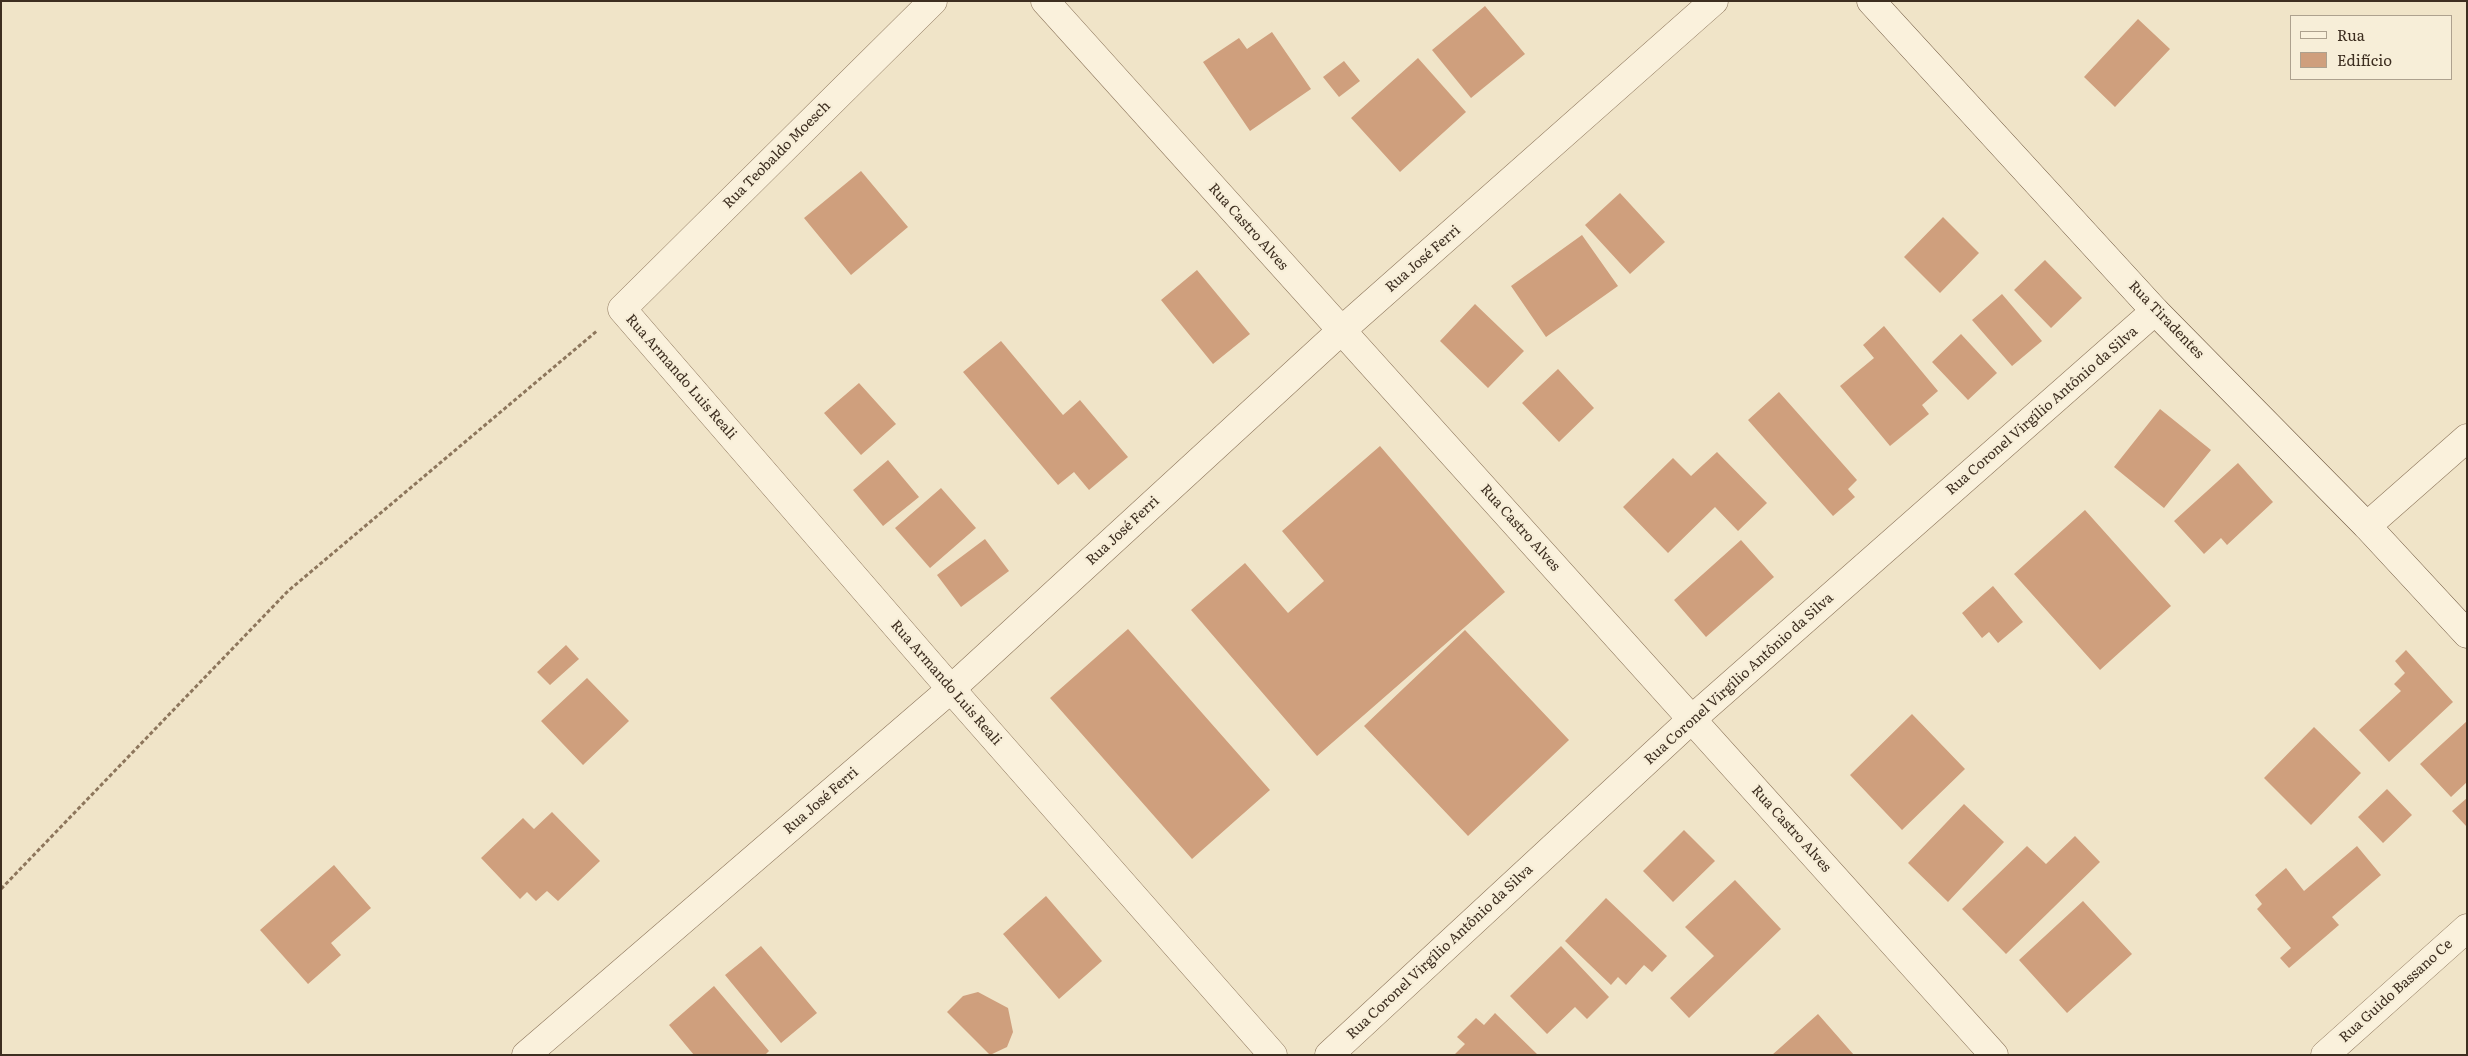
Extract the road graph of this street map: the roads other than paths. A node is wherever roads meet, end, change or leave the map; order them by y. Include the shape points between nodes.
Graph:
1 (933, 1) edge
2 (1045, 1) edge
3 (1714, 1) edge
4 (1870, 1) edge
5 (622, 309) joint
6 (2155, 311) junction
7 (1342, 330) junction
8 (2467, 438) edge
9 (2367, 526) junction
10 (2467, 634) edge
11 (951, 689) junction
12 (1692, 719) junction
13 (2467, 928) edge
14 (526, 1055) edge
15 (1273, 1055) edge
16 (1329, 1055) edge
17 (1994, 1055) edge
18 (2324, 1055) edge

1 - 5 street, Rua Teobaldo Moesch
2 - 7 street, Rua Castro Alves
3 - 7 street, Rua José Ferri
4 - 6 street, Rua Tiradentes
5 - 11 street, Rua Armando Luis Reali
6 - 9 street, Rua Tiradentes
6 - 12 street, Rua Coronel Virgílio Antônio da Silva
7 - 11 street, Rua José Ferri
7 - 12 street, Rua Castro Alves
8 - 9 street
9 - 10 street, Rua Tiradentes
11 - 14 street, Rua José Ferri
11 - 15 street, Rua Armando Luis Reali
12 - 16 street, Rua Coronel Virgílio Antônio da Silva
12 - 17 street, Rua Castro Alves
13 - 18 street, Rua Guido Bassano Ce

